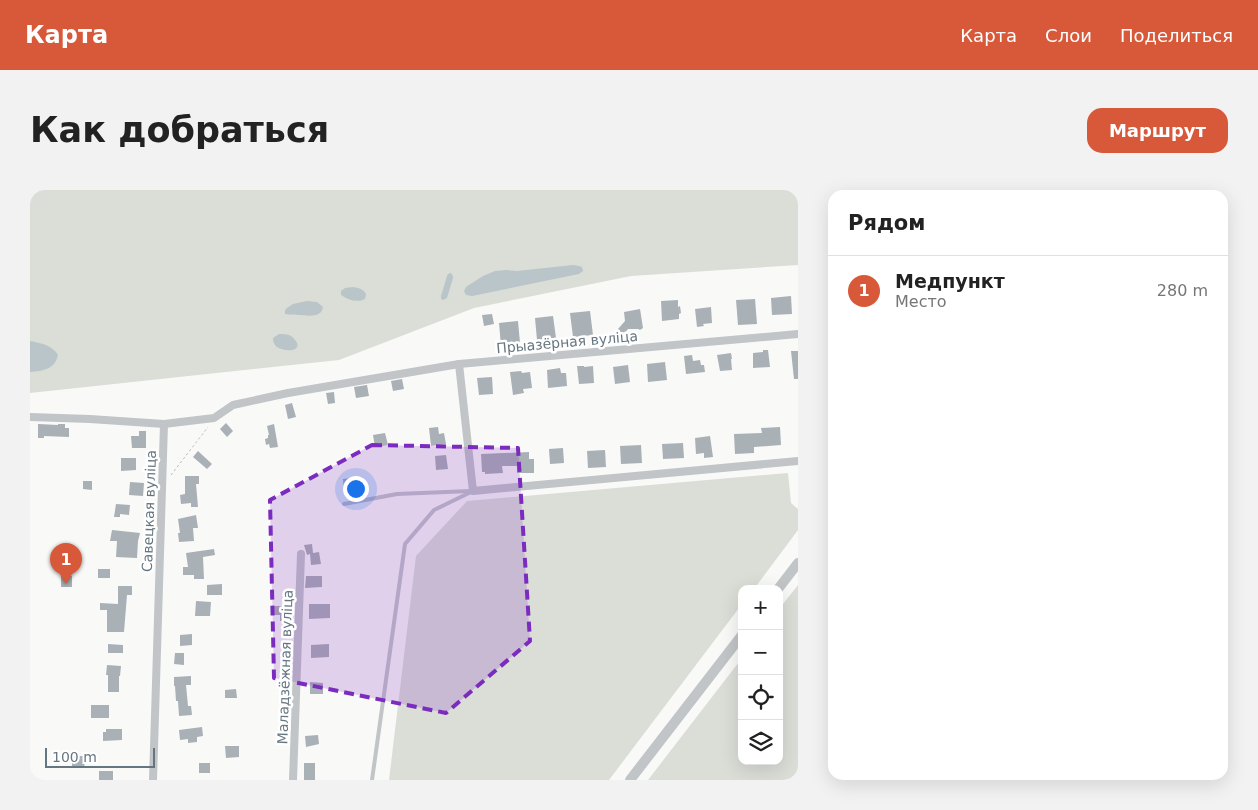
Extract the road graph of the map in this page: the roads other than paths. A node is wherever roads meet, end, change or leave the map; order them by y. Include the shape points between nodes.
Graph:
1 (798, 334) edge
2 (459, 364) junction
3 (30, 417) edge
4 (164, 424) junction
5 (798, 461) edge
6 (473, 491) junction
7 (344, 504) dead end
8 (301, 554) dead end
9 (798, 562) edge
10 (781, 585) edge
11 (738, 640) edge
12 (153, 780) edge
13 (293, 780) edge
14 (372, 780) edge
15 (630, 780) edge

1 - 2 street, Прыазёрная вуліца
2 - 4 street, Прыазёрная вуліца via 288,393 233,405 214,418
2 - 6 street
3 - 4 street
4 - 12 street, Савецкая вуліца
5 - 6 street
6 - 7 lane via 397,494
6 - 14 lane via 434,510 405,544
8 - 13 street, Маладзёжная вуліца
9 - 10 street
11 - 15 street

